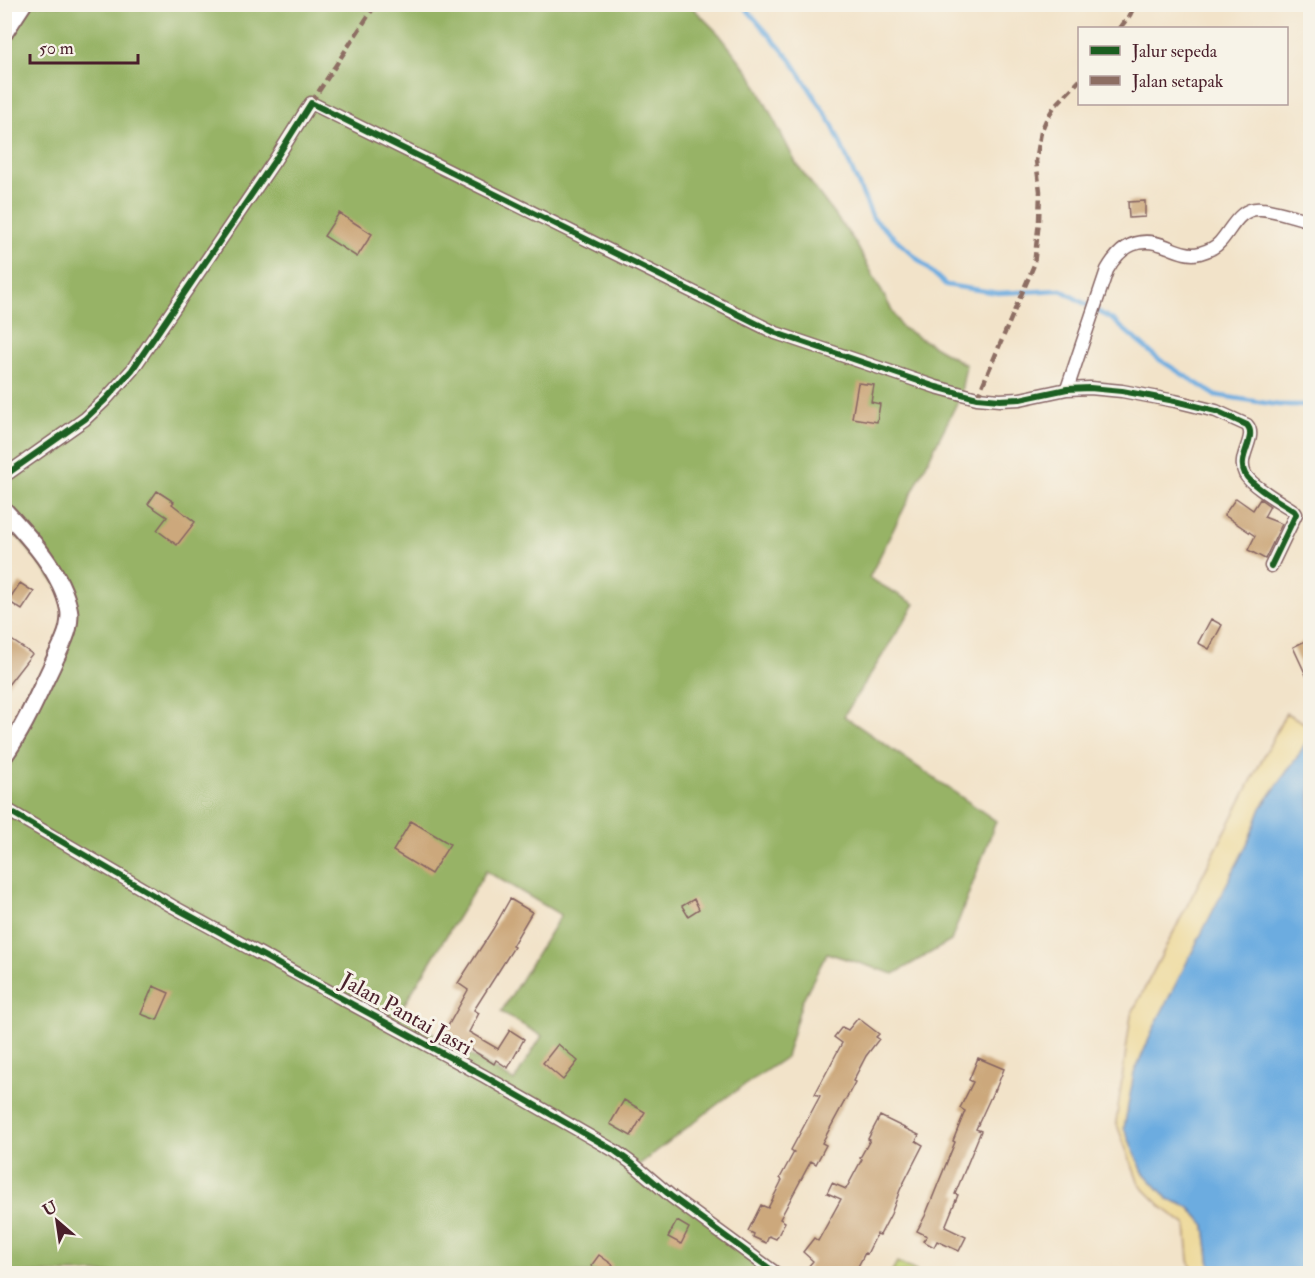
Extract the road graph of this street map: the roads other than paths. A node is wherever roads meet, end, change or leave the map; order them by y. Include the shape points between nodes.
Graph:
1 (23, 4) edge
2 (4, 33) edge
3 (1311, 220) edge
4 (1067, 389) junction
5 (4, 476) edge
6 (4, 510) edge
7 (1271, 566) dead end
8 (4, 756) edge
9 (4, 808) edge
10 (777, 1274) edge

1 - 2 street
3 - 4 street via 1249,210 1219,243 1193,255 1149,242 1138,242 1121,251 1107,270
4 - 5 street via 1020,399 977,398 776,333 311,103 132,370 85,418
4 - 7 street via 1090,387 1175,401 1216,411 1247,425 1251,434 1243,457 1244,472 1256,486 1296,514
6 - 8 street via 50,566 69,611 60,647 25,722
9 - 10 street, Jalan Pantai Jasri via 172,906 615,1151

